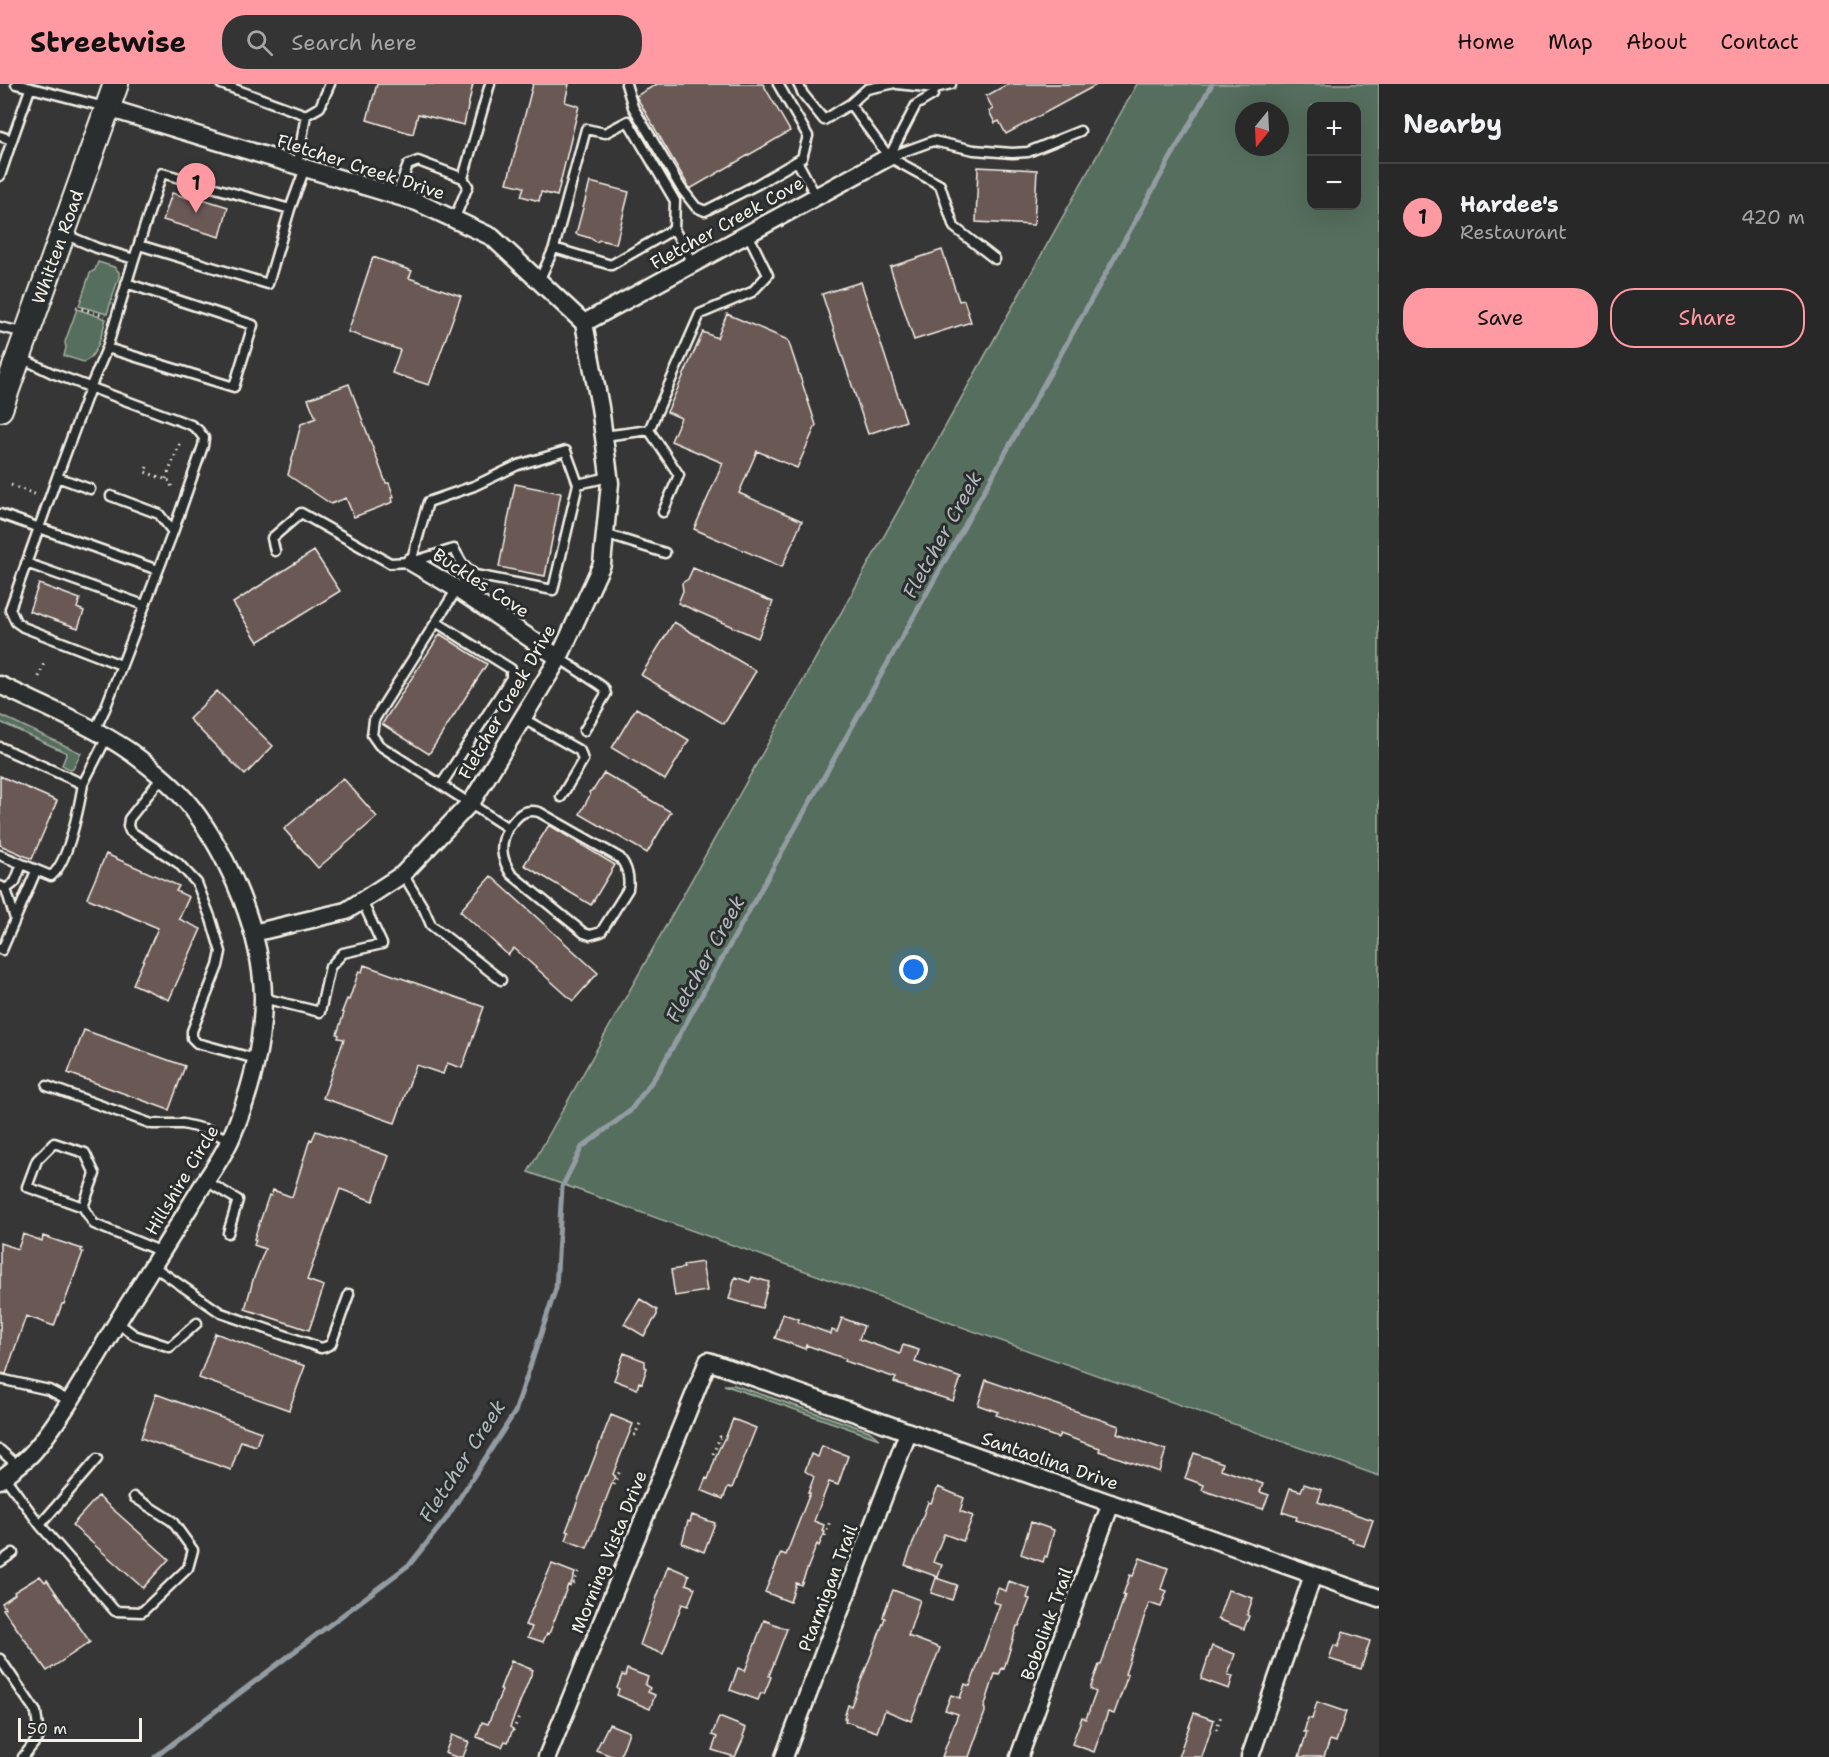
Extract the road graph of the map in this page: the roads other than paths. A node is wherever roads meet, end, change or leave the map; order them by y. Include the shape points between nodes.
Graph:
1 (16, 84) edge
2 (116, 84) edge
3 (221, 84) edge
4 (330, 84) edge
5 (490, 84) edge
6 (626, 84) edge
7 (778, 84) edge
8 (798, 84) edge
9 (891, 84) edge
10 (897, 84) edge
11 (951, 84) edge
12 (935, 88) junction
13 (30, 89) junction
14 (850, 104) junction
15 (108, 108) junction
16 (306, 115) junction
17 (1080, 131) dead end
18 (0, 136) edge
19 (12, 140) junction
20 (889, 157) junction
21 (797, 161) junction
22 (301, 167) junction
23 (0, 176) edge
24 (463, 178) junction
25 (396, 196) junction
26 (816, 196) junction
27 (290, 209) junction
28 (454, 220) junction
29 (674, 229) junction
30 (63, 234) junction
31 (748, 234) junction
32 (139, 246) junction
33 (554, 248) junction
34 (995, 259) dead end
35 (134, 260) junction
36 (693, 264) junction
37 (539, 281) junction
38 (126, 283) junction
39 (584, 323) junction
40 (0, 327) edge
41 (28, 334) junction
42 (107, 348) junction
43 (19, 357) junction
44 (90, 388) junction
45 (3, 394) edge
46 (649, 430) junction
47 (604, 436) junction
48 (57, 477) junction
49 (609, 477) junction
50 (578, 484) junction
51 (90, 489) dead end
52 (111, 496) dead end
53 (663, 512) dead end
54 (0, 514) edge
55 (38, 528) junction
56 (173, 532) junction
57 (605, 534) junction
58 (275, 551) dead end
59 (664, 553) dead end
60 (411, 562) junction
61 (26, 563) junction
62 (158, 570) junction
63 (457, 589) junction
64 (144, 605) junction
65 (436, 622) junction
66 (559, 658) junction
67 (121, 665) junction
68 (0, 685) edge
69 (522, 718) junction
70 (584, 731) dead end
71 (101, 734) junction
72 (0, 747) edge
73 (162, 777) junction
74 (83, 784) junction
75 (441, 785) junction
76 (561, 797) dead end
77 (469, 803) junction
78 (508, 828) junction
79 (0, 855) edge
80 (22, 864) junction
81 (36, 871) junction
82 (403, 874) junction
83 (3, 888) edge
84 (362, 901) junction
85 (15, 919) junction
86 (253, 933) junction
87 (0, 949) edge
88 (501, 980) dead end
89 (263, 998) junction
90 (256, 1059) junction
91 (47, 1086) dead end
92 (230, 1141) junction
93 (206, 1181) junction
94 (83, 1207) junction
95 (228, 1233) dead end
96 (157, 1259) junction
97 (349, 1294) dead end
98 (117, 1322) junction
99 (197, 1323) dead end
100 (708, 1361) joint
101 (0, 1379) edge
102 (70, 1401) junction
103 (908, 1433) junction
104 (0, 1450) edge
105 (97, 1459) dead end
106 (7, 1474) edge
107 (134, 1497) dead end
108 (1111, 1503) junction
109 (40, 1525) junction
110 (13, 1553) dead end
111 (0, 1562) edge
112 (1313, 1575) junction
113 (1379, 1598) edge
114 (0, 1659) edge
115 (22, 1757) edge
116 (547, 1757) edge
117 (784, 1757) edge
118 (1019, 1757) edge
119 (1250, 1757) edge

1 - 13 lane
2 - 15 main road, Whitten Road
3 - 16 lane
4 - 16 lane via 320,107
5 - 24 lane
6 - 21 lane via 633,107 696,207 705,211
7 - 21 lane via 808,136 802,158
8 - 14 lane via 824,120
9 - 14 lane via 867,89
10 - 12 lane
11 - 12 lane
12 - 20 lane via 933,94 916,105
13 - 15 lane
13 - 19 lane
14 - 20 lane
15 - 22 street, Fletcher Creek Drive
15 - 30 main road, Whitten Road
16 - 22 lane
17 - 20 lane via 1028,152 974,150 933,141
18 - 19 lane
19 - 23 lane
20 - 26 street, Fletcher Creek Cove
20 - 34 lane via 940,185 954,227
21 - 26 lane
22 - 25 street, Fletcher Creek Drive
22 - 27 lane
24 - 25 lane via 418,161 408,165
24 - 28 lane via 468,186
25 - 28 street, Fletcher Creek Drive
26 - 31 street, Fletcher Creek Cove
27 - 32 lane via 162,173
27 - 32 lane via 268,284
28 - 37 street, Fletcher Creek Drive via 492,237
29 - 33 lane via 611,265
29 - 33 lane via 675,201 628,121 604,133 586,129
29 - 36 lane
30 - 35 lane
30 - 41 main road, Whitten Road
31 - 36 street, Fletcher Creek Cove
31 - 46 lane via 768,274 752,292 700,314
32 - 35 lane
33 - 37 lane
35 - 38 lane
36 - 39 street, Fletcher Creek Cove
37 - 39 street, Fletcher Creek Drive
38 - 42 lane
38 - 42 lane via 254,325 234,387
39 - 47 street, Fletcher Creek Drive
40 - 41 lane
41 - 43 main road, Whitten Road
42 - 44 lane
43 - 44 lane
43 - 45 main road, Whitten Road
44 - 48 lane
44 - 56 lane via 190,425 204,438
46 - 47 lane
46 - 53 lane via 679,475
47 - 49 street, Fletcher Creek Drive
48 - 51 lane
48 - 55 lane
49 - 50 lane
49 - 57 street, Fletcher Creek Drive
50 - 60 lane via 566,451 518,465 428,502
50 - 60 lane via 553,590 475,575 454,549
52 - 56 lane via 159,514
54 - 55 lane
55 - 61 lane
55 - 62 lane
56 - 62 lane
57 - 59 lane
57 - 66 street, Fletcher Creek Drive via 602,564
58 - 60 lane via 272,538 302,513 390,562
60 - 63 street, Buckles Cove
61 - 64 lane
61 - 67 lane via 9,609 16,622
62 - 64 lane
63 - 65 lane
63 - 66 street, Buckles Cove
64 - 67 lane
65 - 75 lane via 374,720 372,735 379,745
65 - 75 lane via 511,669 512,678
66 - 69 street, Fletcher Creek Drive
66 - 70 lane via 606,693
67 - 71 lane via 105,709
68 - 71 street, Hillshire Circle
69 - 76 lane via 583,755
69 - 77 street, Fletcher Creek Drive
71 - 73 street, Hillshire Circle
71 - 74 lane
72 - 74 lane
73 - 86 street, Hillshire Circle via 191,807 231,871
73 - 90 lane via 129,819 128,826 178,863 197,883 221,952 192,1038 197,1043
74 - 81 lane via 75,826 58,871 51,876
75 - 77 lane
77 - 78 lane
77 - 82 street, Fletcher Creek Drive
78 - 78 lane via 502,856 511,874 584,933 601,932 628,889 627,872 620,858 539,812 522,812
79 - 80 lane
80 - 81 lane
80 - 83 lane via 15,882
81 - 85 lane
82 - 84 street, Fletcher Creek Drive
82 - 88 lane via 431,925
83 - 85 lane
84 - 86 street, Fletcher Creek Drive via 346,911
84 - 89 lane via 382,944 343,953 330,967 320,1012
85 - 87 lane
86 - 89 street, Hillshire Circle
89 - 90 street, Hillshire Circle
90 - 92 street, Hillshire Circle
91 - 92 lane via 152,1124 183,1124 209,1130
92 - 93 street, Hillshire Circle
93 - 95 lane via 238,1200
93 - 96 street, Hillshire Circle
94 - 94 lane via 95,1174 85,1154 54,1143 37,1160 27,1187
94 - 96 lane via 94,1224
96 - 97 lane via 221,1313 321,1348 331,1344
96 - 98 street, Hillshire Circle
98 - 99 lane via 134,1335 170,1347
98 - 102 street, Hillshire Circle
100 - 103 street, Santaolina Drive
100 - 116 street, Morning Vista Drive
101 - 102 lane via 49,1390
102 - 106 street, Hillshire Circle via 33,1452
103 - 108 street, Santaolina Drive
103 - 117 street, Ptarmigan Trail
104 - 106 lane
105 - 109 lane
106 - 109 lane
107 - 109 lane via 172,1521 193,1551 188,1568 142,1612 115,1611
108 - 112 street, Santaolina Drive
108 - 118 street, Bobolink Trail
110 - 111 lane
112 - 113 street, Santaolina Drive
112 - 119 street
114 - 115 lane via 36,1712 39,1737

